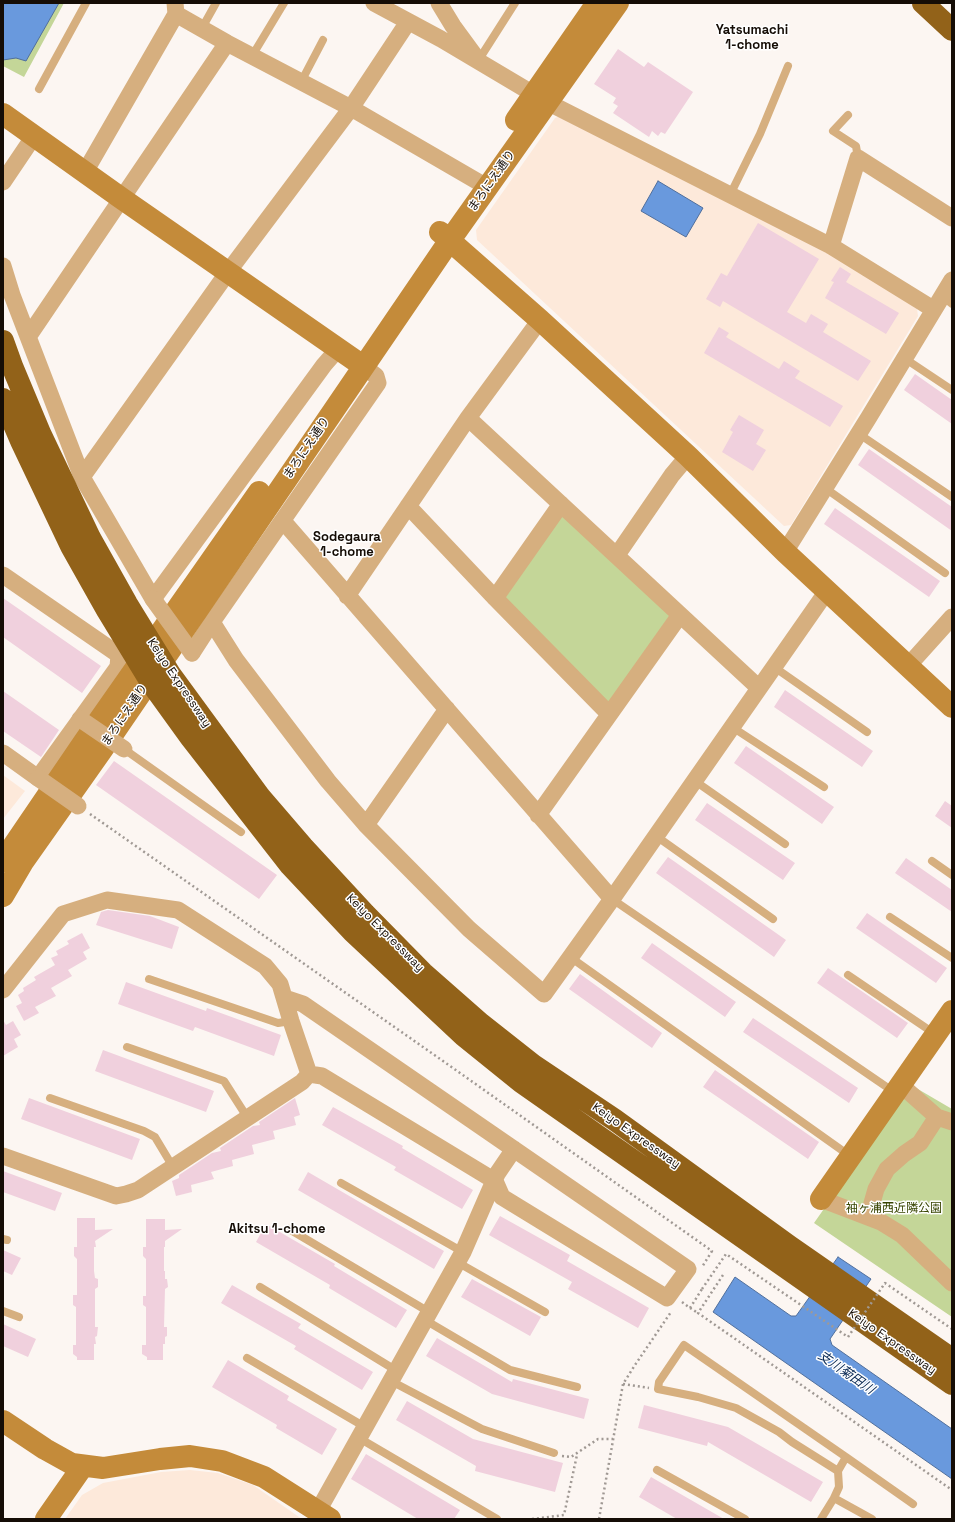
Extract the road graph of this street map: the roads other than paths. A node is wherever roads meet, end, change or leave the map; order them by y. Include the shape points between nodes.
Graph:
1 (86, 3) edge
2 (216, 3) edge
3 (284, 3) edge
4 (374, 3) edge
5 (439, 3) edge
6 (515, 3) edge
7 (597, 3) edge
8 (618, 3) edge
9 (923, 3) edge
10 (176, 8) edge
11 (408, 22) junction
12 (453, 26) junction
13 (202, 28) junction
14 (952, 30) edge
15 (441, 39) junction
16 (324, 40) dead end
17 (226, 43) junction
18 (252, 56) junction
19 (478, 61) junction
20 (788, 66) dead end
21 (302, 82) junction
22 (40, 89) dead end
23 (541, 98) junction
24 (351, 108) junction
25 (3, 114) edge
26 (848, 115) dead end
27 (34, 136) junction
28 (858, 158) junction
29 (85, 172) junction
30 (3, 182) edge
31 (482, 183) junction
32 (730, 195) junction
33 (121, 198) junction
34 (952, 218) edge
35 (445, 236) junction
36 (830, 246) junction
37 (3, 266) edge
38 (228, 272) junction
39 (952, 280) edge
40 (942, 303) edge
41 (540, 320) junction
42 (28, 337) junction
43 (3, 341) edge
44 (351, 358) junction
45 (904, 358) junction
46 (952, 390) edge
47 (3, 399) edge
48 (468, 418) junction
49 (859, 434) junction
50 (688, 456) junction
51 (82, 477) junction
52 (825, 488) junction
53 (952, 497) edge
54 (561, 504) junction
55 (408, 506) junction
56 (283, 521) junction
57 (785, 552) junction
58 (616, 555) junction
59 (945, 573) dead end
60 (3, 575) edge
61 (827, 591) junction
62 (347, 596) junction
63 (495, 598) junction
64 (153, 599) junction
65 (680, 615) junction
66 (952, 617) edge
67 (212, 622) junction
68 (157, 653) junction
69 (908, 666) junction
70 (774, 667) junction
71 (144, 672) junction
72 (759, 688) junction
73 (952, 707) edge
74 (447, 709) junction
75 (609, 714) junction
76 (80, 719) junction
77 (732, 727) junction
78 (867, 732) dead end
79 (124, 749) joint
80 (3, 753) edge
81 (38, 778) junction
82 (695, 781) junction
83 (824, 787) dead end
84 (78, 806) road end
85 (538, 815) junction
86 (366, 825) junction
87 (241, 832) dead end
88 (656, 836) junction
89 (785, 844) dead end
90 (3, 861) edge
91 (932, 861) dead end
92 (952, 875) edge
93 (3, 896) edge
94 (612, 899) junction
95 (890, 917) dead end
96 (773, 919) dead end
97 (570, 957) junction
98 (952, 958) edge
99 (848, 975) dead end
100 (149, 979) dead end
101 (3, 990) edge
102 (285, 998) junction
103 (952, 1011) edge
104 (291, 1021) junction
105 (936, 1034) junction
106 (127, 1047) dead end
107 (309, 1074) junction
108 (898, 1089) junction
109 (50, 1098) dead end
110 (247, 1117) junction
111 (945, 1119) edge
112 (514, 1149) junction
113 (3, 1156) edge
114 (851, 1157) junction
115 (173, 1166) junction
116 (495, 1181) junction
117 (341, 1183) dead end
118 (821, 1200) joint
119 (868, 1217) junction
120 (289, 1230) dead end
121 (460, 1257) junction
122 (811, 1273) junction
123 (952, 1283) edge
124 (260, 1287) dead end
125 (861, 1308) junction
126 (3, 1311) edge
127 (545, 1312) dead end
128 (427, 1316) junction
129 (19, 1317) dead end
130 (247, 1358) dead end
131 (952, 1359) edge
132 (394, 1376) junction
133 (952, 1384) edge
134 (577, 1387) dead end
135 (3, 1420) edge
136 (362, 1432) junction
137 (554, 1452) road end
138 (846, 1457) junction
139 (83, 1466) junction
140 (657, 1470) dead end
141 (838, 1470) junction
142 (834, 1498) junction
143 (913, 1504) dead end
144 (324, 1515) edge
145 (46, 1519) edge
146 (497, 1519) edge
147 (744, 1519) edge
148 (821, 1519) edge
149 (872, 1519) edge

1 - 22 lane
2 - 13 lane
3 - 18 lane
4 - 11 street
5 - 12 street
6 - 19 lane
7 - 23 street, まろにえ通り
8 - 23 street, まろにえ通り
9 - 14 highway
10 - 13 street
10 - 29 street
11 - 15 street
11 - 24 street
12 - 15 street
12 - 19 street
13 - 17 street
15 - 19 street
16 - 21 lane
17 - 18 street
17 - 33 street
18 - 21 street
19 - 23 street
20 - 32 lane via 760,134
21 - 24 street
23 - 31 street, まろにえ通り
23 - 32 street
24 - 31 street
24 - 38 street
25 - 27 street
26 - 28 lane via 833,131 856,146
27 - 29 street
27 - 30 street
28 - 34 street
28 - 36 street
29 - 33 street
31 - 35 street, まろにえ通り
32 - 36 street
33 - 38 street
33 - 42 street
35 - 41 street
35 - 44 street, まろにえ通り
36 - 40 street
37 - 42 street
38 - 44 street
38 - 51 street
39 - 40 street
40 - 45 street
41 - 48 street
41 - 50 street
42 - 51 street
43 - 68 highway, Keiyo Expressway via 40,433 90,538
44 - 56 street via 376,376 378,383
44 - 64 street via 324,365
44 - 68 street, まろにえ通り
45 - 46 lane
45 - 49 street
47 - 71 highway, Keiyo Expressway via 70,546
48 - 54 street
48 - 55 street
49 - 52 street
49 - 53 lane
50 - 57 street
50 - 58 street
51 - 64 street
52 - 57 street
52 - 59 lane
54 - 58 street
54 - 63 street
55 - 62 street
55 - 63 street
56 - 62 street
56 - 67 street
57 - 61 street
58 - 65 street
60 - 76 street via 119,655 118,667
61 - 69 street
61 - 70 street
62 - 74 street
63 - 75 street
64 - 67 street, bridge via 192,653
65 - 72 street
65 - 75 street
66 - 69 street
67 - 86 street via 245,672 328,781
68 - 71 street, まろにえ通り
68 - 122 highway, Keiyo Expressway via 260,797 303,848 423,973 533,1065 615,1120
69 - 73 street
70 - 72 street
70 - 78 lane
71 - 90 street, まろにえ通り
71 - 93 street, まろにえ通り
71 - 122 highway, Keiyo Expressway via 191,738 290,865 353,932 464,1036 521,1082
72 - 77 street
74 - 85 street
74 - 86 street
75 - 85 street
76 - 79 street, bridge
76 - 81 street
77 - 82 street
77 - 83 lane
79 - 87 lane
80 - 81 street
81 - 84 street, bridge
82 - 88 street
82 - 89 lane
85 - 94 street
86 - 97 street via 469,929 544,994
88 - 94 street
88 - 96 lane
91 - 92 lane
94 - 97 street
94 - 108 lane
95 - 98 lane
97 - 114 lane
99 - 105 lane
100 - 104 lane via 278,1023
101 - 102 street via 63,914 107,900 178,910 265,966 280,984
102 - 104 street
102 - 112 street via 303,1004
103 - 105 street
104 - 107 street
105 - 108 street
106 - 110 lane via 224,1081
107 - 110 street via 302,1082
107 - 116 street via 322,1076
108 - 111 street
108 - 114 street
109 - 115 lane via 144,1130 155,1137
110 - 115 street
111 - 119 street via 887,1169 876,1189
112 - 116 street
112 - 116 street via 688,1269 667,1298 502,1197
113 - 115 street via 116,1196 138,1190
114 - 118 street
116 - 121 street
117 - 121 lane
118 - 119 street
119 - 123 street via 902,1235
120 - 128 lane
121 - 127 lane
121 - 128 street
122 - 125 highway, Keiyo Expressway
124 - 132 lane
125 - 131 highway, Keiyo Expressway
125 - 133 highway, Keiyo Expressway
126 - 129 lane
128 - 132 street
128 - 134 lane via 510,1370
130 - 136 lane
132 - 136 street
132 - 137 lane via 482,1429
135 - 139 street via 45,1449 72,1464
136 - 144 street
136 - 146 lane
138 - 141 lane
138 - 141 lane via 684,1345 659,1382 658,1389 736,1408
138 - 143 lane
139 - 144 street via 103,1468 190,1456 222,1461 264,1476
139 - 145 street
140 - 147 lane
141 - 142 lane via 839,1487
142 - 148 lane
142 - 149 lane

